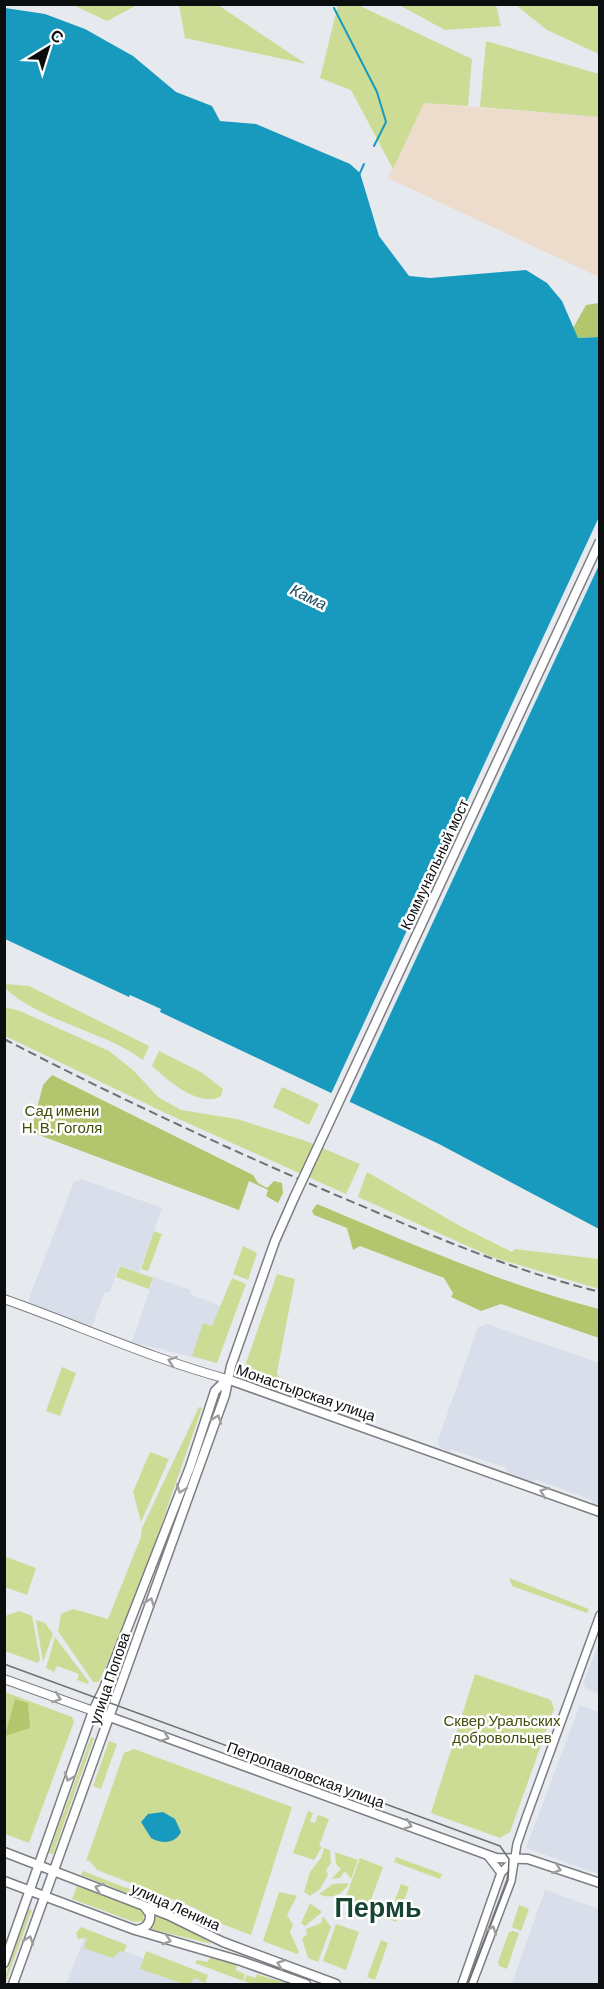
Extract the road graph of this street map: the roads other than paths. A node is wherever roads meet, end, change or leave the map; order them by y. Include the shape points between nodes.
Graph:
1 (600, 541) edge
2 (294, 1198) joint
3 (4, 1299) edge
4 (227, 1379) junction
5 (600, 1512) edge
6 (600, 1615) edge
7 (4, 1679) edge
8 (93, 1711) junction
9 (110, 1717) junction
10 (4, 1852) edge
11 (486, 1854) junction
12 (514, 1859) junction
13 (38, 1864) junction
14 (55, 1871) junction
15 (501, 1873) junction
16 (4, 1881) edge
17 (600, 1883) edge
18 (30, 1890) junction
19 (45, 1896) junction
20 (142, 1905) junction
21 (135, 1930) junction
22 (4, 1964) edge
23 (13, 1984) edge
24 (306, 1984) edge
25 (336, 1984) edge
26 (462, 1984) edge
27 (472, 1984) edge

1 - 2 main road, Коммунальный мост, bridge
2 - 4 main road, улица Попова
4 -> 3 main road, Монастырская улица
5 -> 4 main road, Монастырская улица
4 -> 8 main road, улица Попова via 215,1391 190,1467
9 -> 4 main road, улица Попова via 225,1395
6 - 12 street via 525,1818
7 -> 8 main road, Петропавловская улица
8 - 9 main road, Петропавловская улица
8 -> 13 main road, улица Попова
9 -> 11 main road, Петропавловская улица
9 - 14 main road, улица Попова
10 - 13 main road, улица Ленина
11 - 12 main road, Петропавловская улица
11 - 15 street
12 - 15 street
12 -> 17 main road, Петропавловская улица via 528,1859
27 -> 12 street via 511,1881
13 - 14 main road, улица Ленина
13 - 18 main road, улица Попова
14 - 19 main road, улица Попова
20 -> 14 main road, улица Ленина
15 - 26 street
16 - 18 main road, улица Ленина
18 - 19 main road, улица Ленина
18 - 22 main road, улица Попова
19 - 21 main road, улица Ленина
23 -> 19 main road, улица Попова
20 - 21 main road via 149,1911 150,1920 146,1927
25 -> 20 main road, улица Ленина via 223,1942
21 -> 24 main road, улица Ленина via 231,1957

